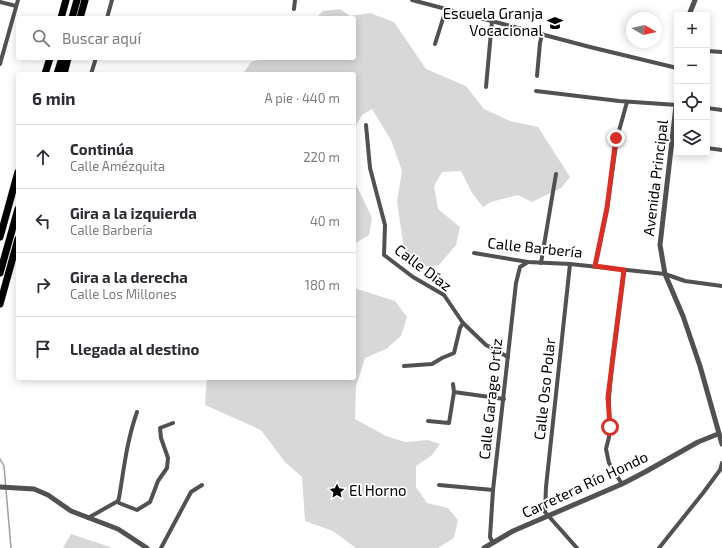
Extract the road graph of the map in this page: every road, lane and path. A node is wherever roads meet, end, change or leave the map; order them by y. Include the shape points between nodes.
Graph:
1 (18, 0) edge
2 (66, 0) edge
3 (74, 0) edge
4 (77, 0) edge
5 (85, 0) edge
6 (112, 0) edge
7 (295, 0) edge
8 (412, 0) edge
9 (695, 0) edge
10 (0, 2) edge
11 (16, 6) junction
12 (294, 9) dead end
13 (446, 9) junction
14 (690, 12) edge
15 (62, 16) edge
16 (70, 16) edge
17 (73, 16) edge
18 (81, 16) edge
19 (108, 16) edge
20 (492, 21) junction
21 (542, 34) junction
22 (434, 44) dead end
23 (2, 46) edge
24 (710, 51) edge
25 (722, 52) edge
26 (49, 60) edge
27 (59, 60) edge
28 (61, 60) edge
29 (68, 60) edge
30 (95, 60) edge
31 (0, 64) edge
32 (674, 67) edge
33 (46, 72) edge
34 (56, 72) edge
35 (57, 72) edge
36 (64, 72) edge
37 (92, 72) edge
38 (537, 76) dead end
39 (486, 87) dead end
40 (536, 91) dead end
41 (627, 102) junction
42 (674, 105) edge
43 (710, 108) edge
44 (722, 110) edge
45 (366, 125) dead end
46 (710, 148) edge
47 (722, 150) edge
48 (674, 151) edge
49 (556, 174) dead end
50 (16, 179) edge
51 (16, 216) edge
52 (0, 237) edge
53 (16, 246) edge
54 (474, 254) dead end
55 (528, 262) junction
56 (541, 263) junction
57 (570, 264) junction
58 (595, 266) junction
59 (624, 270) junction
60 (0, 273) edge
61 (665, 274) junction
62 (722, 286) edge
63 (0, 304) edge
64 (463, 323) junction
65 (508, 357) junction
66 (404, 366) dead end
67 (453, 384) dead end
68 (454, 392) junction
69 (504, 400) junction
70 (137, 412) dead end
71 (428, 421) dead end
72 (173, 423) dead end
73 (718, 434) junction
74 (722, 444) edge
75 (722, 463) edge
76 (622, 484) junction
77 (202, 485) dead end
78 (439, 485) dead end
79 (0, 487) edge
80 (493, 490) junction
81 (118, 501) junction
82 (547, 516) junction
83 (88, 518) junction
84 (493, 543) junction
85 (147, 548) edge
86 (161, 548) edge
87 (484, 548) edge
88 (577, 548) edge
89 (659, 548) edge

1 - 11 street
2 - 15 highway
3 - 16 highway
4 - 17 highway
5 - 18 highway
6 - 19 street
7 - 12 street
8 - 13 street
9 - 14 street
10 - 11 street
11 - 23 street
13 - 20 street
13 - 22 street
20 - 21 street
20 - 39 street
21 - 32 street
21 - 38 street
23 - 31 street
24 - 25 street
26 - 33 highway
27 - 34 highway
28 - 35 highway
29 - 36 highway
30 - 37 street
40 - 41 street
41 - 42 street
41 - 58 street via 616,138 607,208
43 - 44 street
45 - 64 street, Calle Díaz via 370,168 385,225 384,255 413,277 444,295
46 - 47 street
48 - 61 street, Avenida Principal via 660,245
49 - 56 street
50 - 52 highway
51 - 60 highway
53 - 63 highway
54 - 55 street, Calle Barbería
55 - 56 street, Calle Barbería
55 - 65 street, Calle Garage Ortiz via 520,267 516,283
56 - 57 street, Calle Barbería
57 - 58 street, Calle Barbería
57 - 82 street, Calle Oso Polar via 546,487
58 - 59 street, Calle Barbería
59 - 61 street, Calle Barbería
59 - 76 street via 608,397 610,427 606,450 609,463
61 - 62 street, Calle Barbería via 686,281
61 - 73 street, Avenida Principal via 700,366
64 - 65 street, Calle Díaz via 486,345
64 - 66 street via 454,353 432,364
65 - 69 street, Calle Garage Ortiz
67 - 68 street
68 - 69 street
68 - 71 street via 449,423
69 - 80 street, Calle Garage Ortiz
70 - 81 street via 130,430
72 - 81 street via 160,428 168,458 167,468 158,481 150,502 137,510
73 - 74 street, Avenida Principal
73 - 76 street, Carretera Río Hondo via 698,442
75 - 89 street via 720,470 703,493
76 - 82 street, Carretera Río Hondo
77 - 86 street via 191,492
78 - 80 street
79 - 83 street via 34,490 48,495 71,511
80 - 84 street, Calle Garage Ortiz via 490,537
81 - 83 street
82 - 84 street, Carretera Río Hondo
82 - 88 street
83 - 85 street via 118,529
84 - 87 street, Carretera Río Hondo

